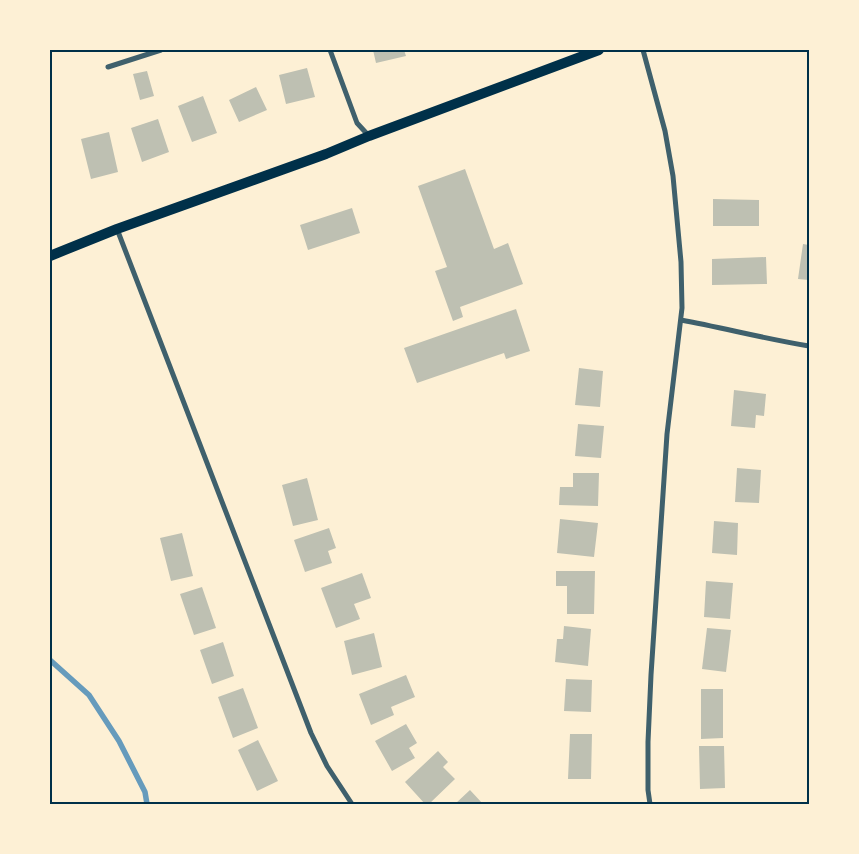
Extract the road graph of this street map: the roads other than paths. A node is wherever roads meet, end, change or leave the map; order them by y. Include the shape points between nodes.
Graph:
1 (161, 50) edge
2 (330, 50) edge
3 (599, 50) edge
4 (643, 50) edge
5 (108, 67) dead end
6 (369, 136) junction
7 (117, 230) junction
8 (50, 256) edge
9 (681, 320) junction
10 (809, 346) edge
11 (352, 804) edge
12 (650, 804) edge

1 - 5 street
2 - 6 street via 357,123
3 - 6 main road
4 - 9 street via 665,131 673,176
6 - 7 main road
7 - 8 main road
7 - 11 street via 311,732 327,766
9 - 10 street
9 - 12 street via 667,434 651,675

